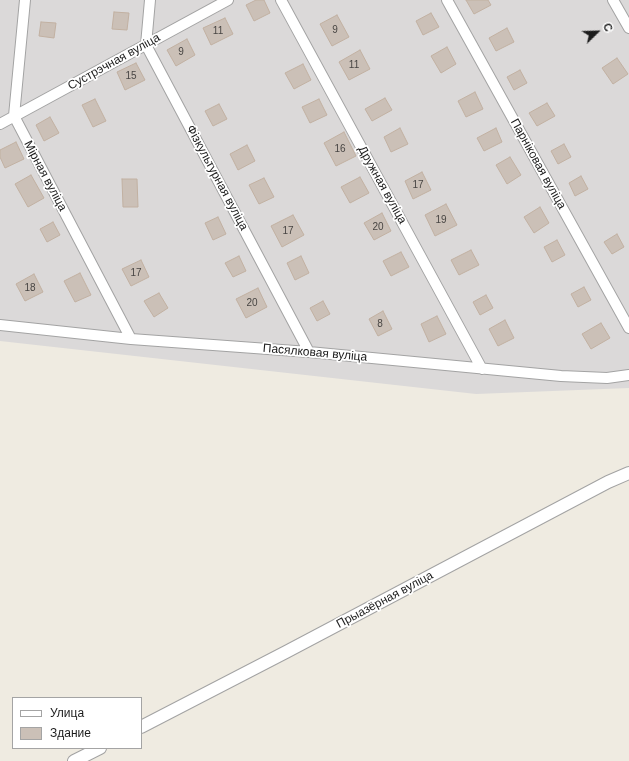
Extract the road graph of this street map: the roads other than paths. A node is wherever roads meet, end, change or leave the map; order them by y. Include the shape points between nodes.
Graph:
1 (25, 0) edge
2 (150, 0) edge
3 (228, 0) edge
4 (281, 0) edge
5 (447, 0) edge
6 (613, 0) edge
7 (629, 28) edge
8 (146, 44) junction
9 (14, 116) junction
10 (0, 124) edge
11 (0, 325) edge
12 (629, 328) edge
13 (132, 339) junction
14 (308, 352) junction
15 (482, 369) junction
16 (629, 374) edge
17 (629, 473) edge
18 (142, 726) edge
19 (98, 749) edge
20 (74, 761) edge

1 - 9 street
2 - 8 street
3 - 8 street, Сустрэчная вуліца
4 - 15 street, Дружная вуліца
5 - 12 street, Парніковая вуліца
6 - 7 street
8 - 9 street, Сустрэчная вуліца
8 - 14 street, Фізкультурная вуліца
9 - 10 street, Сустрэчная вуліца
9 - 13 street, Мірная вуліца
11 - 13 street, Пасялковая вуліца
13 - 14 street, Пасялковая вуліца
14 - 15 street, Пасялковая вуліца
15 - 16 street, Пасялковая вуліца via 607,378
17 - 18 street, Прыазёрная вуліца
19 - 20 street

